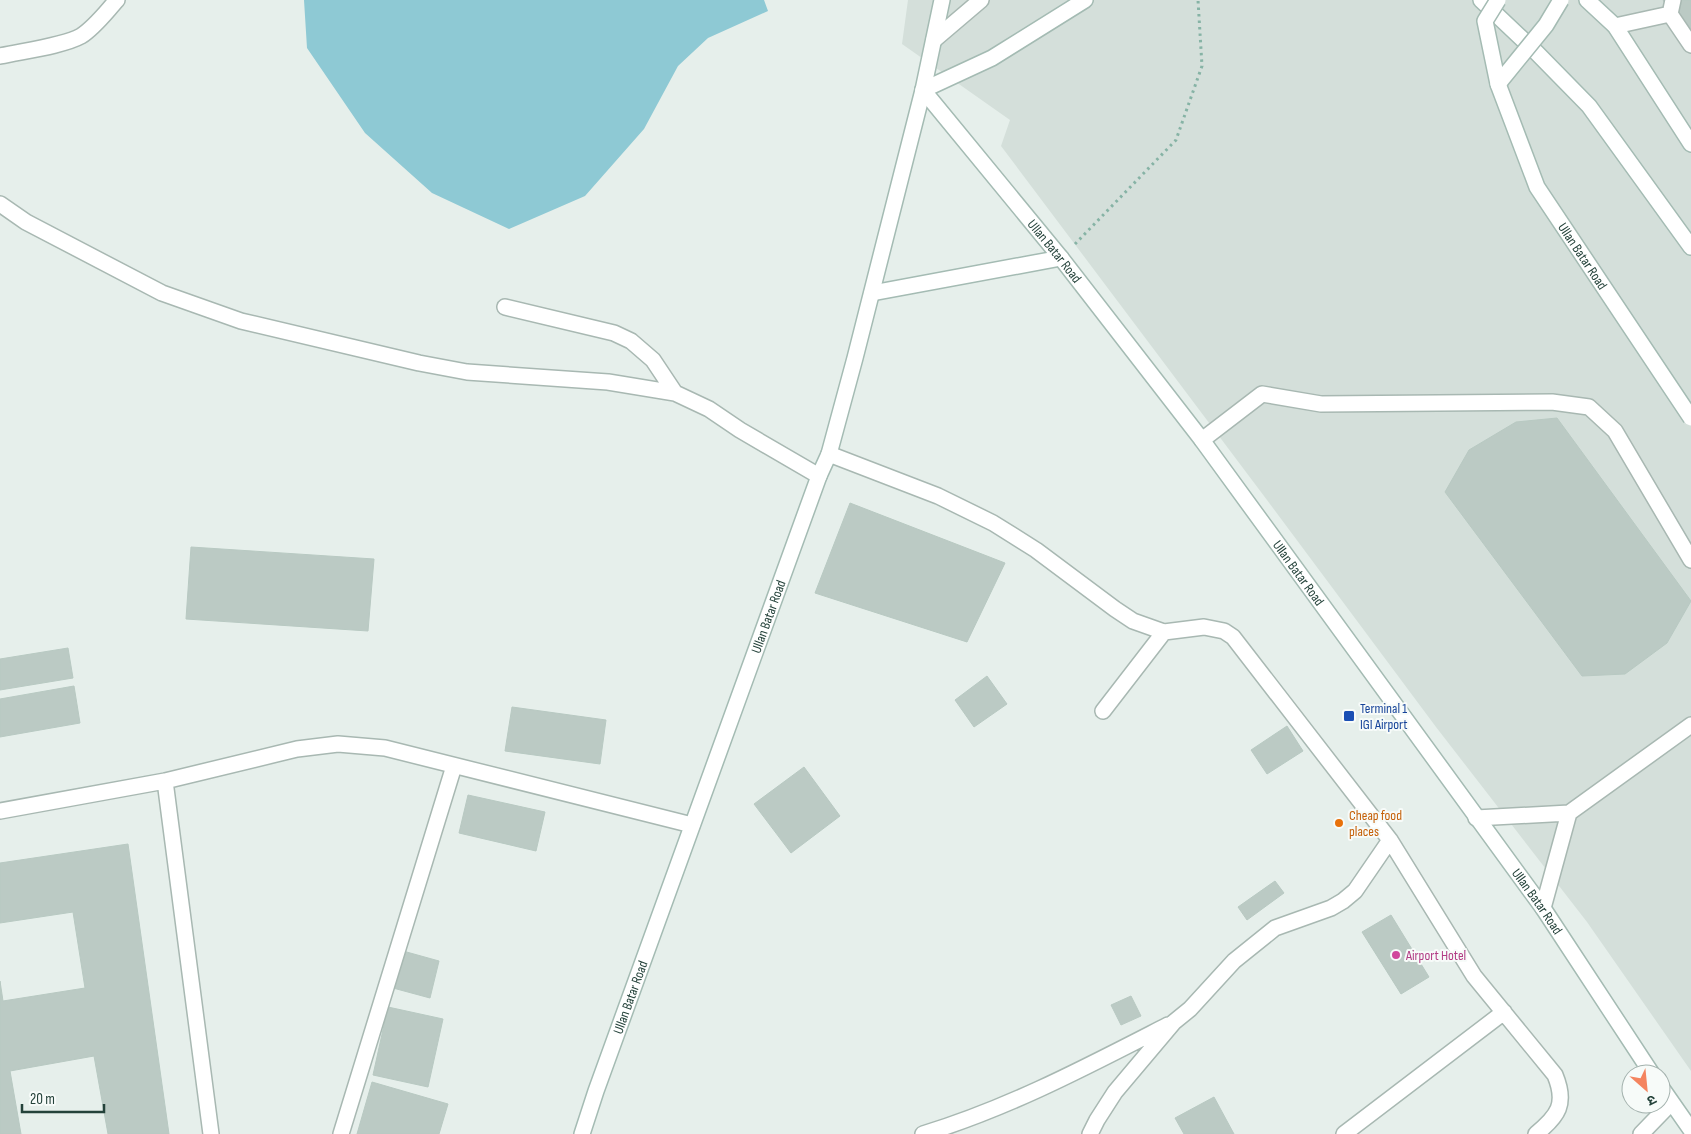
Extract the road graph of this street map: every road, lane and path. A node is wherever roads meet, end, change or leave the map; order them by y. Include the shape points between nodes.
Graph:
1 (117, 0) edge
2 (942, 0) edge
3 (981, 0) edge
4 (1085, 0) edge
5 (1198, 0) edge
6 (1481, 0) edge
7 (1498, 0) edge
8 (1561, 0) edge
9 (1586, 0) edge
10 (1672, 7) edge
11 (1616, 26) junction
12 (934, 40) junction
13 (1691, 45) edge
14 (0, 56) edge
15 (1498, 84) junction
16 (923, 90) junction
17 (1691, 144) edge
18 (0, 204) edge
19 (1691, 247) edge
20 (1061, 258) junction
21 (872, 293) junction
22 (505, 307) dead end
23 (675, 393) junction
24 (1691, 418) edge
25 (1202, 440) junction
26 (829, 454) junction
27 (819, 476) junction
28 (1691, 560) edge
29 (1164, 632) junction
30 (1103, 711) dead end
31 (1691, 725) edge
32 (454, 766) junction
33 (165, 781) junction
34 (0, 811) edge
35 (1569, 814) junction
36 (1476, 818) junction
37 (692, 825) junction
38 (1390, 840) junction
39 (1543, 908) junction
40 (1504, 1012) junction
41 (1174, 1022) junction
42 (1645, 1064) edge
43 (1671, 1103) edge
44 (1660, 1114) edge
45 (1691, 1130) edge
46 (211, 1134) edge
47 (341, 1134) edge
48 (582, 1134) edge
49 (923, 1134) edge
50 (1090, 1134) edge
51 (1344, 1134) edge
52 (1536, 1134) edge
53 (1641, 1134) edge

1 - 14 street via 90,29 75,39
2 - 12 street, Ullan Batar Road
3 - 12 street
4 - 16 street via 992,58
5 - 20 path via 1202,66 1176,140
6 - 19 street via 1589,106
7 - 15 street, Ullan Batar Road, bridge via 1485,21
8 - 15 street, bridge via 1546,25
9 - 11 street
10 - 11 street
10 - 13 street
11 - 17 street
12 - 16 street, Ullan Batar Road
15 - 24 street, Ullan Batar Road, bridge via 1537,187
16 - 20 street, Ullan Batar Road
16 - 21 street, Ullan Batar Road
18 - 23 street via 26,222 162,293 242,321 468,372 608,382
20 - 21 street
20 - 25 street, Ullan Batar Road
21 - 26 street, Ullan Batar Road
22 - 23 street via 614,333 631,341 653,360
23 - 27 street via 709,409
25 - 28 street via 1262,394 1321,404 1552,402 1589,407 1615,431
25 - 36 street, Ullan Batar Road
26 - 27 street, Ullan Batar Road
26 - 29 street via 938,496 993,523 1036,550 1133,621
27 - 37 street, Ullan Batar Road
29 - 30 street
29 - 38 street via 1204,627 1224,631 1233,637
31 - 35 street
32 - 33 street via 385,748 338,744 297,749
32 - 37 street
32 - 47 street
33 - 34 street
33 - 46 street
35 - 36 street
35 - 39 street
36 - 39 street, Ullan Batar Road
37 - 48 street, Ullan Batar Road
38 - 40 street via 1474,976
38 - 41 street via 1355,891 1331,908 1275,928 1234,961
39 - 42 street, Ullan Batar Road
40 - 51 street
40 - 52 street via 1555,1075 1559,1085 1560,1107
41 - 49 street via 1062,1080
41 - 50 street via 1114,1092
43 - 45 street
44 - 53 street

